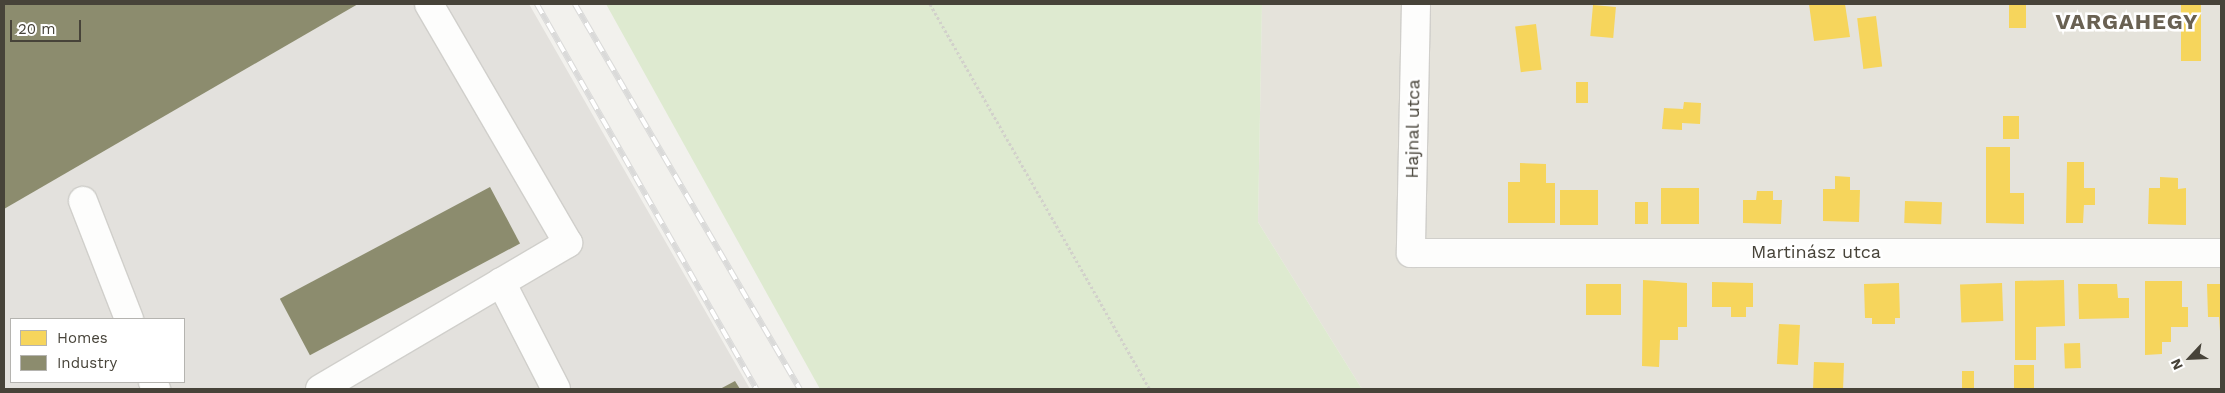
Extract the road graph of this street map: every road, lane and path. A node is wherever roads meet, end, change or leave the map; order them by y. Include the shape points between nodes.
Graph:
1 (429, 4) edge
2 (930, 4) edge
3 (1416, 4) edge
4 (83, 201) dead end
5 (1411, 253) joint
6 (2221, 253) edge
7 (501, 282) junction
8 (129, 318) edge
9 (320, 389) edge
10 (556, 389) edge
11 (1150, 389) edge

1 - 7 street via 568,243
2 - 11 path
3 - 5 street, Hajnal utca
4 - 8 street
5 - 6 street, Martinász utca
7 - 9 street
7 - 10 street

